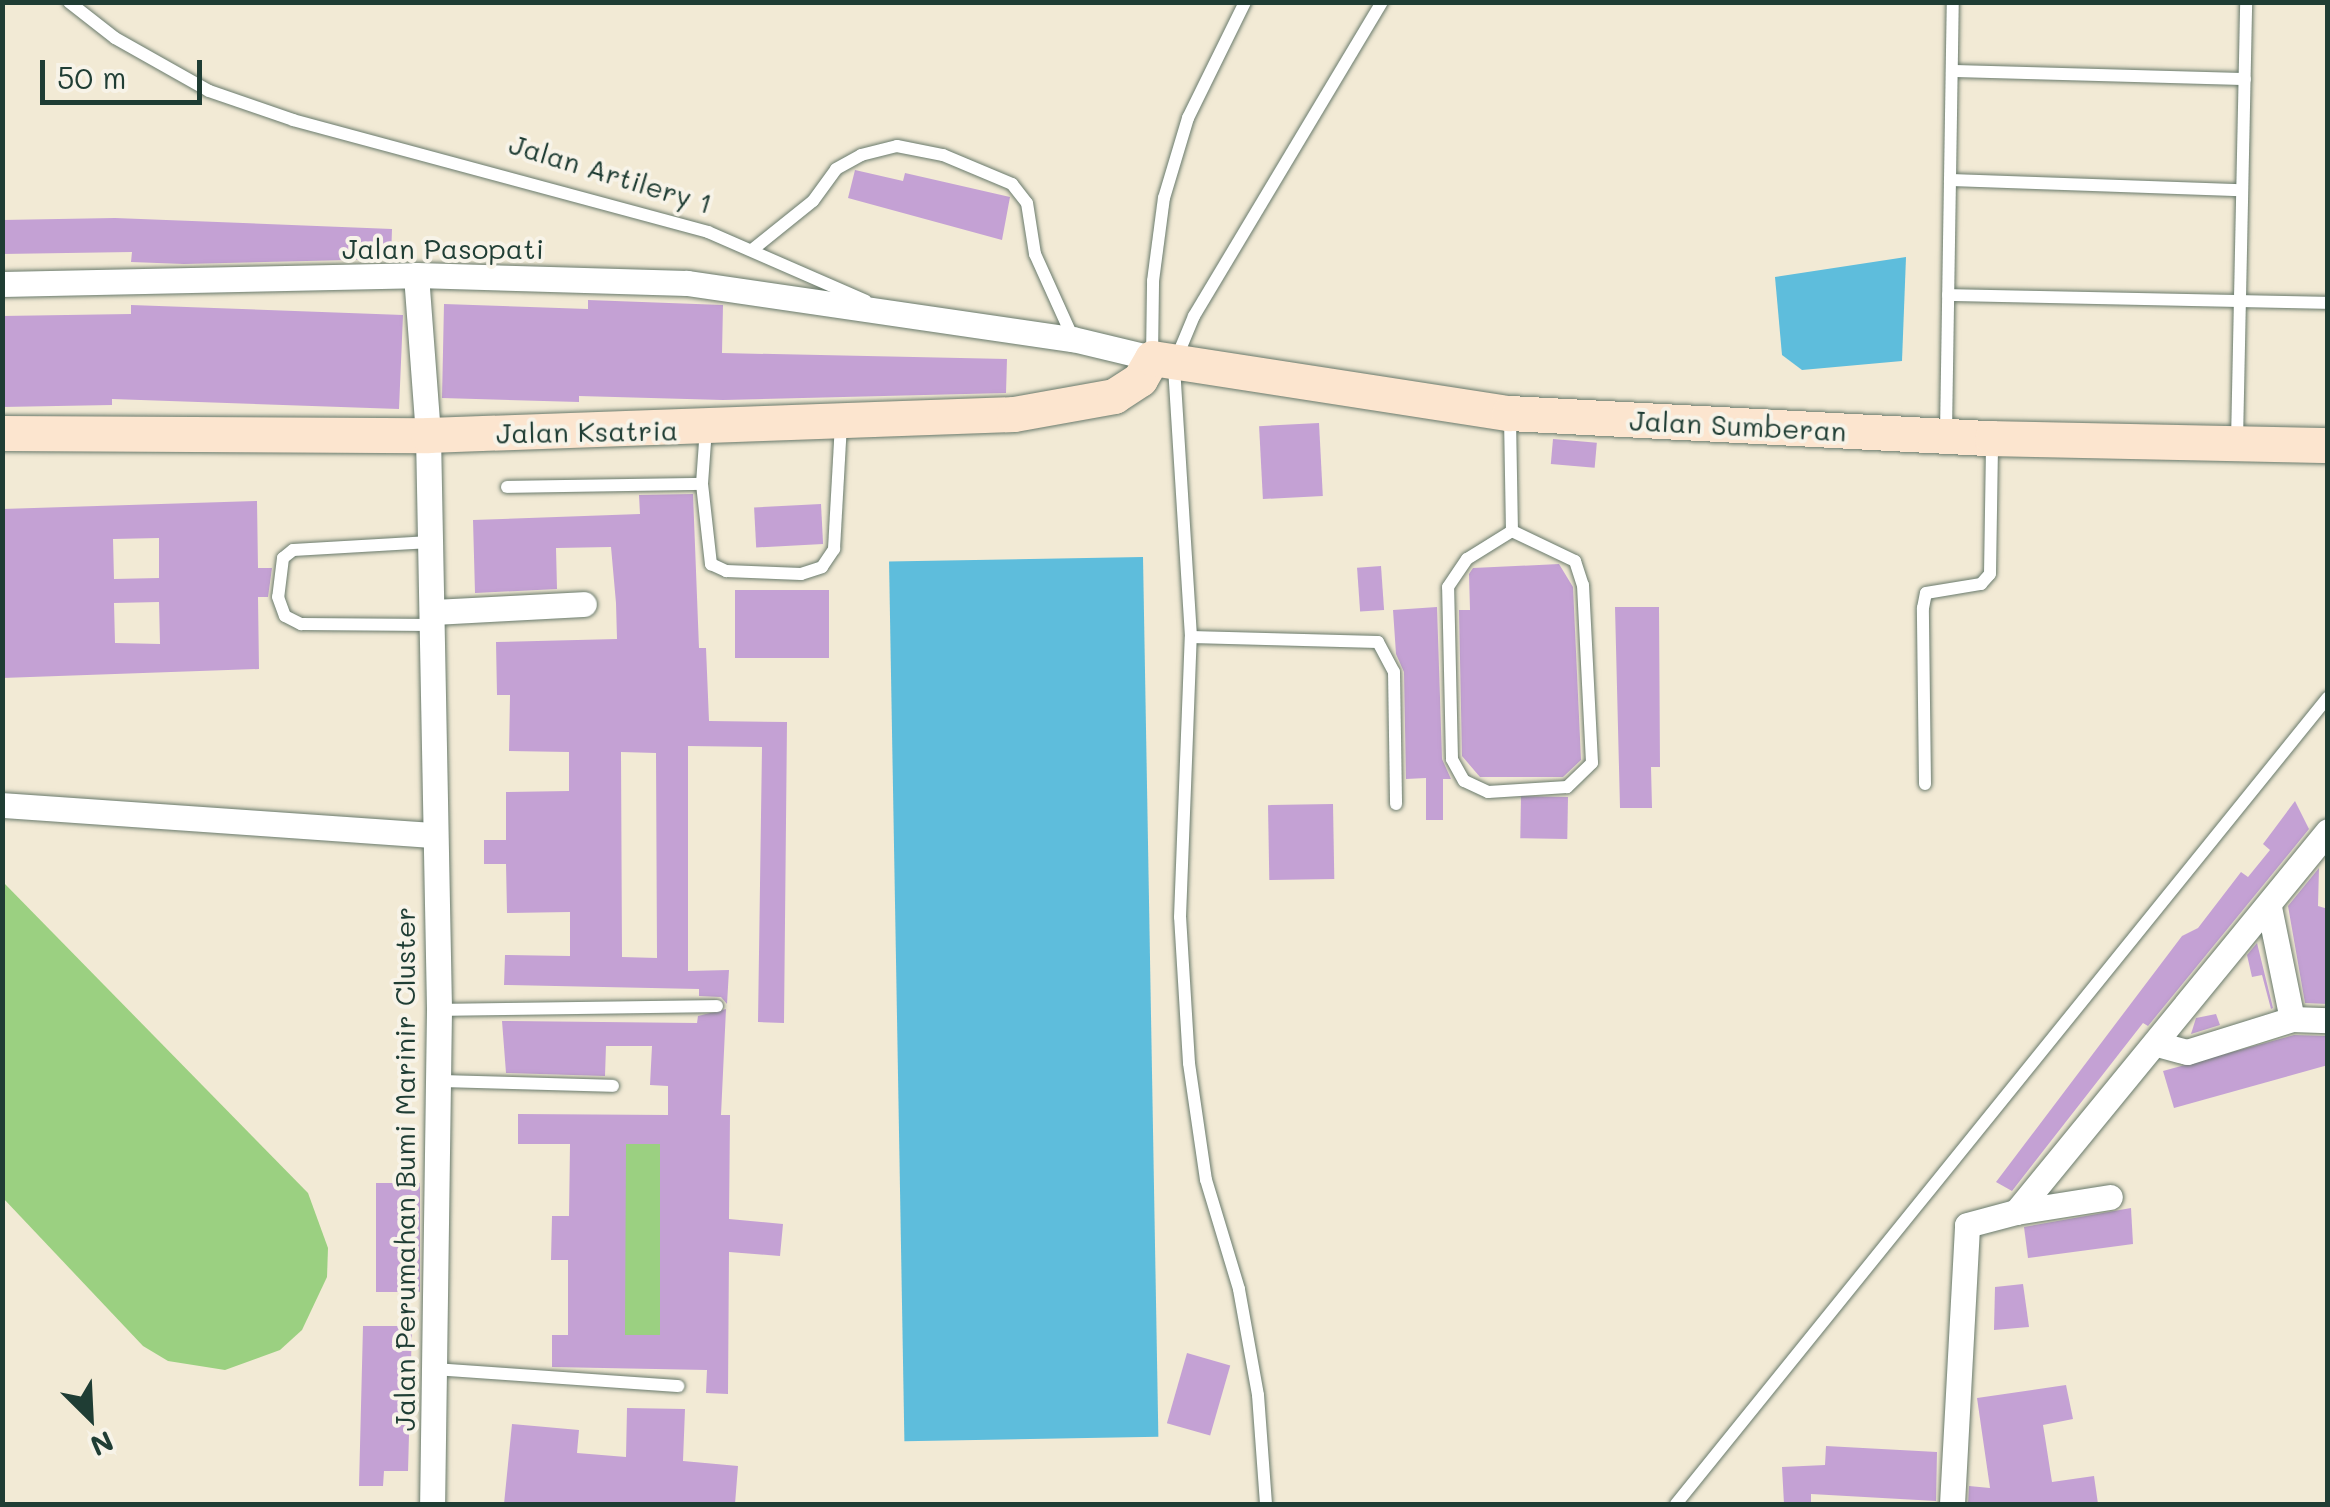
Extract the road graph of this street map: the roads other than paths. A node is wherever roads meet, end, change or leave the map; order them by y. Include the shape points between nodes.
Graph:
1 (69, 2) edge
2 (1245, 2) edge
3 (1382, 2) edge
4 (1953, 2) edge
5 (2246, 2) edge
6 (1952, 71) junction
7 (2244, 79) junction
8 (1950, 180) junction
9 (2242, 190) junction
10 (752, 250) junction
11 (416, 276) junction
12 (2, 284) edge
13 (1948, 295) junction
14 (2240, 302) junction
15 (2328, 304) edge
16 (881, 309) junction
17 (1073, 339) junction
18 (1163, 361) junction
19 (1510, 413) junction
20 (841, 422) junction
21 (706, 428) junction
22 (2, 433) edge
23 (428, 435) junction
24 (1946, 436) junction
25 (1992, 438) junction
26 (2236, 443) junction
27 (2328, 444) edge
28 (702, 484) junction
29 (507, 487) dead end
30 (1512, 531) junction
31 (430, 542) junction
32 (584, 604) dead end
33 (432, 618) junction
34 (1191, 636) junction
35 (2328, 697) edge
36 (1925, 784) dead end
37 (1396, 804) dead end
38 (2, 805) edge
39 (2328, 831) edge
40 (434, 835) junction
41 (2268, 906) junction
42 (718, 1006) dead end
43 (439, 1010) junction
44 (2292, 1019) junction
45 (2328, 1020) edge
46 (2157, 1044) junction
47 (439, 1081) junction
48 (614, 1086) dead end
49 (2110, 1198) dead end
50 (2016, 1212) junction
51 (433, 1368) junction
52 (678, 1386) dead end
53 (432, 1504) edge
54 (1266, 1504) edge
55 (1676, 1504) edge
56 (1952, 1504) edge

1 - 10 lane, Jalan Artilery 1 via 115,38 210,91 293,120 690,226
2 - 18 lane via 1188,118 1164,198 1153,281
3 - 18 lane
4 - 6 lane
5 - 7 lane
6 - 7 lane
6 - 8 lane
7 - 9 lane
8 - 9 lane
8 - 13 lane
9 - 14 lane
10 - 16 lane, Jalan Artilery 1
10 - 17 lane via 813,200 836,169 860,156 897,146 943,156 1012,184 1027,203 1034,254
11 - 12 street, Jalan Pasopati
11 - 16 street, Jalan Pasopati via 687,283
11 - 23 street, Jalan Perumahan Bumi Marinir Cluster
13 - 14 lane
13 - 24 lane
14 - 15 lane
14 - 26 lane
16 - 17 street, Jalan Artilery 1
17 - 18 street, Jalan Artilery 1
18 - 19 street, Jalan Sumberan
18 - 20 street, Jalan Ksatria via 1114,396 1075,405
18 - 34 lane
19 - 24 street, Jalan Sumberan
19 - 30 lane
20 - 21 street, Jalan Ksatria
20 - 28 lane via 834,549 822,567 800,574 726,571 711,564
21 - 23 street, Jalan Ksatria
21 - 28 lane
22 - 23 street, Jalan Ksatria
23 - 31 street, Jalan Perumahan Bumi Marinir Cluster
24 - 25 street, Jalan Sumberan
25 - 26 street, Jalan Sumberan
25 - 36 lane via 1990,574 1980,584 1926,593 1923,608
26 - 27 street, Jalan Sumberan
28 - 29 lane
30 - 30 lane via 1575,561 1583,585 1592,763 1567,786 1488,792 1464,781 1452,759 1448,586 1468,559
31 - 33 street, Jalan Perumahan Bumi Marinir Cluster
31 - 33 lane via 293,550 283,558 278,597 285,616 301,624
32 - 33 street
33 - 40 street, Jalan Perumahan Bumi Marinir Cluster
34 - 37 lane via 1378,642 1394,672
34 - 54 lane via 1180,917 1189,1064 1206,1180 1238,1288 1258,1395
35 - 55 lane
38 - 40 street
39 - 41 street
40 - 43 street, Jalan Perumahan Bumi Marinir Cluster
41 - 44 street
41 - 46 street
42 - 43 lane
43 - 47 street, Jalan Perumahan Bumi Marinir Cluster
44 - 45 street
44 - 46 street via 2187,1052
46 - 50 street
47 - 48 lane
47 - 51 street, Jalan Perumahan Bumi Marinir Cluster
49 - 50 street
50 - 56 street via 1974,1219 1966,1228
51 - 52 lane
51 - 53 street, Jalan Perumahan Bumi Marinir Cluster

